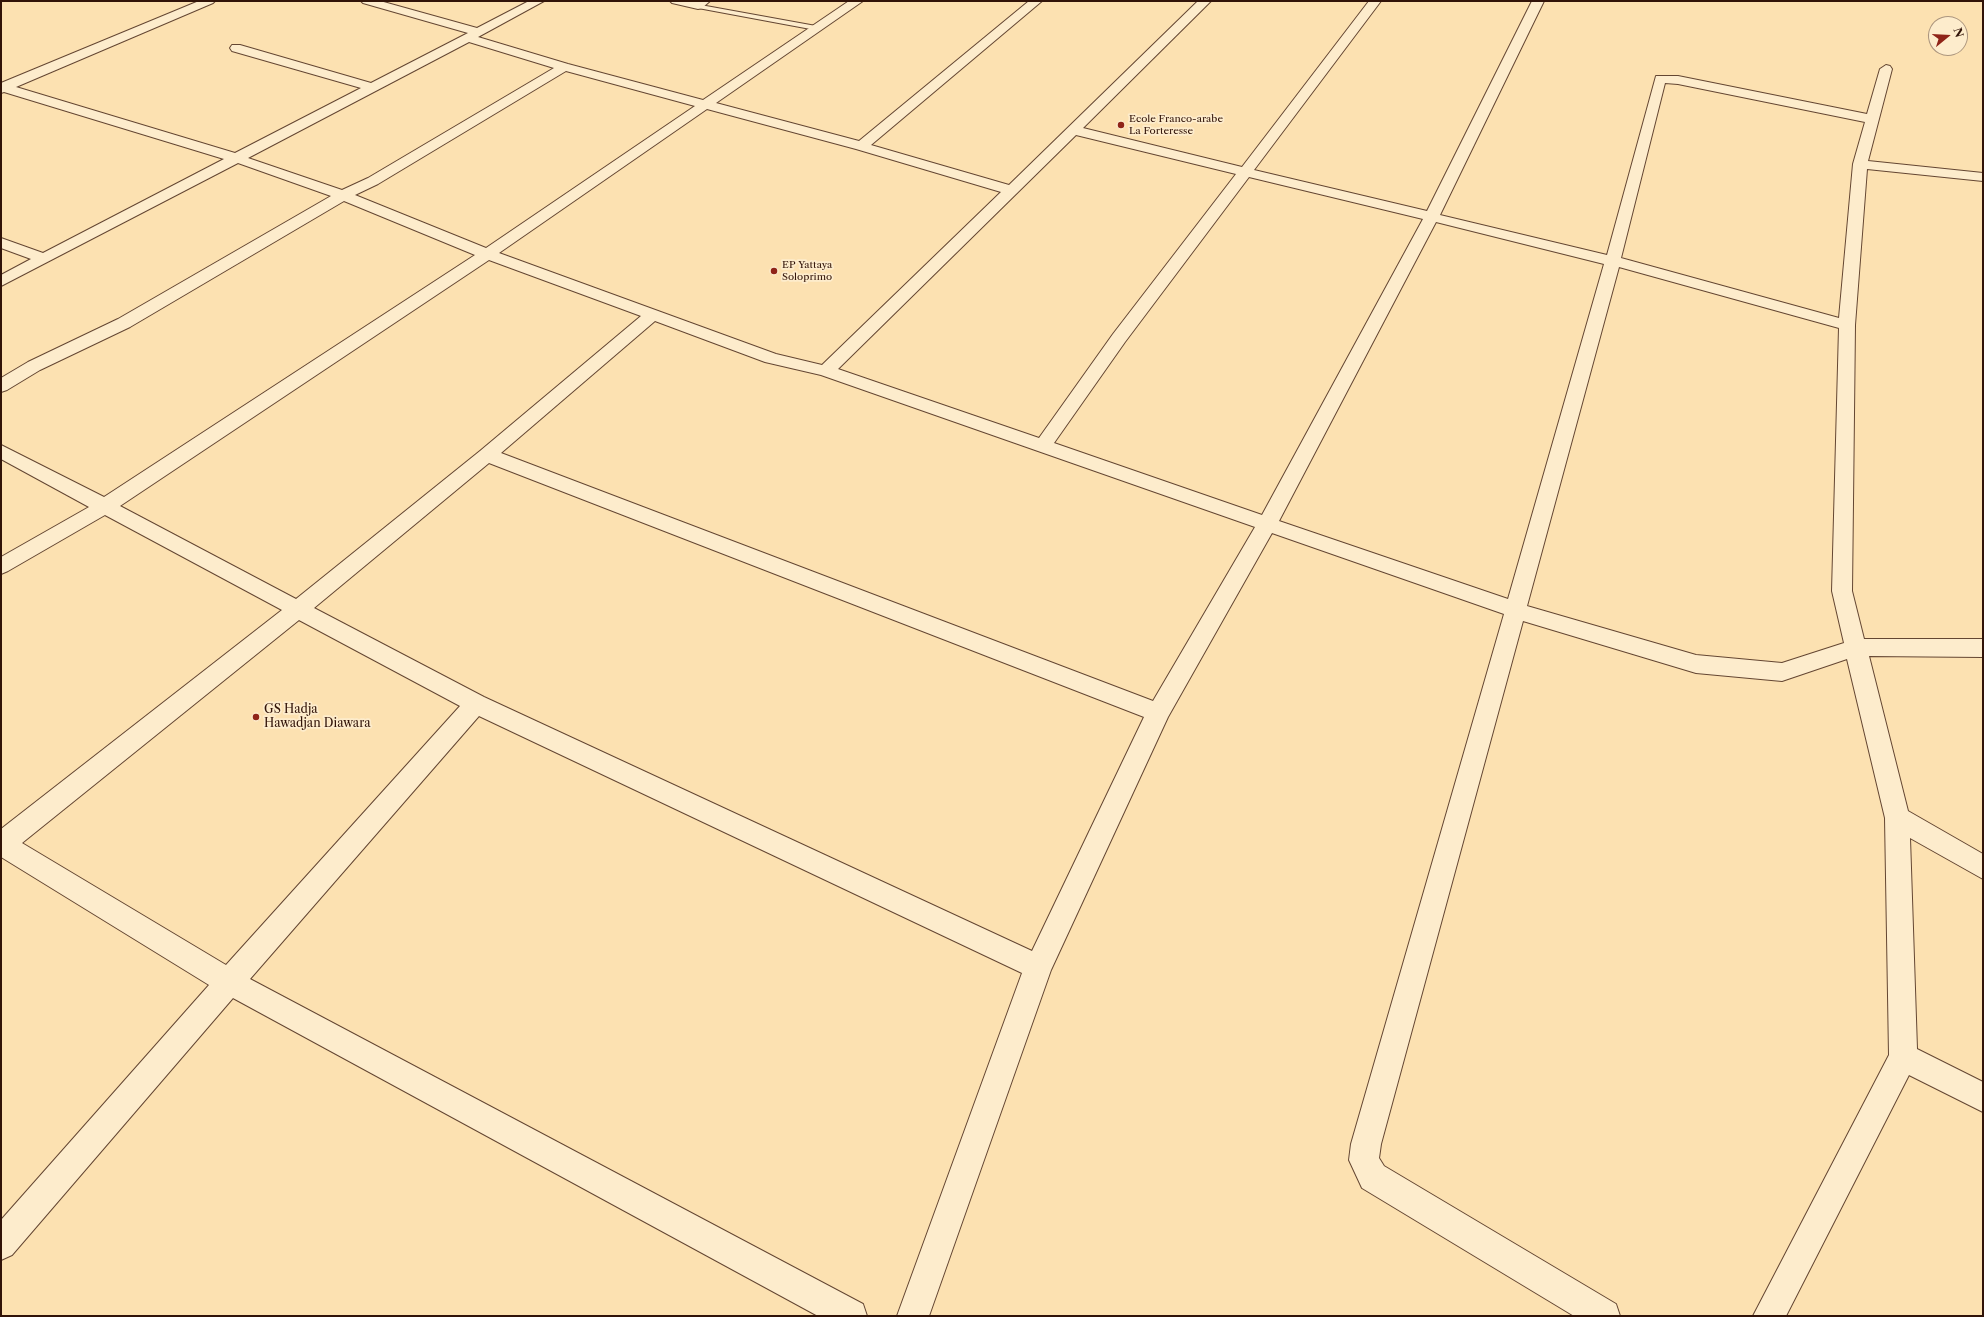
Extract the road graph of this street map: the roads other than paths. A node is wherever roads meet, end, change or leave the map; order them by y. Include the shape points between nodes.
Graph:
1 (209, 1) edge
2 (370, 1) edge
3 (538, 1) edge
4 (676, 1) edge
5 (856, 1) edge
6 (1036, 1) edge
7 (1205, 1) edge
8 (1376, 1) edge
9 (1538, 1) edge
10 (701, 4) edge
11 (816, 28) junction
12 (473, 35) junction
13 (236, 48) dead end
14 (564, 67) junction
15 (1886, 69) dead end
16 (2, 88) edge
17 (372, 88) junction
18 (703, 105) junction
19 (1871, 119) junction
20 (1074, 130) junction
21 (861, 146) junction
22 (236, 158) junction
23 (1860, 164) junction
24 (1247, 172) junction
25 (1983, 177) edge
26 (1011, 190) junction
27 (343, 195) junction
28 (1432, 216) junction
29 (1, 243) edge
30 (487, 254) junction
31 (43, 258) junction
32 (1613, 261) junction
33 (1, 281) edge
34 (653, 316) junction
35 (1847, 325) junction
36 (826, 371) junction
37 (1, 386) edge
38 (1043, 446) junction
39 (1, 451) edge
40 (487, 455) junction
41 (104, 507) junction
42 (1267, 524) junction
43 (1, 566) edge
44 (297, 610) junction
45 (1515, 610) junction
46 (1856, 647) junction
47 (1983, 648) edge
48 (476, 704) junction
49 (1158, 713) junction
50 (1897, 818) junction
51 (1, 844) edge
52 (1983, 867) edge
53 (1038, 967) junction
54 (229, 982) junction
55 (1903, 1057) junction
56 (1983, 1097) edge
57 (1, 1244) edge
58 (851, 1316) edge
59 (912, 1316) edge
60 (1604, 1316) edge
61 (1770, 1316) edge

1 - 16 street
2 - 12 street
3 - 12 street
4 - 10 street
5 - 11 street
6 - 21 street
7 - 20 street
8 - 24 street
9 - 28 street
10 - 11 lane
11 - 18 street
12 - 14 street
12 - 17 street
13 - 17 street
14 - 18 street
14 - 27 street via 372,181
15 - 19 street
16 - 22 street
17 - 22 street
18 - 21 street
18 - 30 street
19 - 23 street
19 - 32 street via 1678,80 1660,79
20 - 24 street
20 - 26 street
21 - 26 street
22 - 27 street
22 - 31 street
23 - 25 street
23 - 35 street
24 - 28 street
24 - 38 street via 1119,338
26 - 36 street
27 - 30 street
27 - 37 street via 124,323 34,366
28 - 32 street
28 - 42 street
29 - 31 street
30 - 34 street
30 - 41 street
31 - 33 street
32 - 35 street
32 - 45 street
34 - 36 street via 771,358
34 - 40 street
35 - 46 street via 1842,591
36 - 38 street
38 - 42 street
39 - 41 street
40 - 44 street
40 - 49 street
41 - 43 street
41 - 44 street
42 - 45 street
42 - 49 street
44 - 48 street
44 - 51 street
45 - 46 street via 1696,664 1782,672
45 - 60 street via 1366,1144 1364,1160 1373,1177
46 - 47 street
46 - 50 street
48 - 53 street
48 - 54 street
49 - 53 street
50 - 52 street
50 - 55 street
51 - 54 street
53 - 59 street
54 - 57 street
54 - 58 street
55 - 56 street
55 - 61 street

